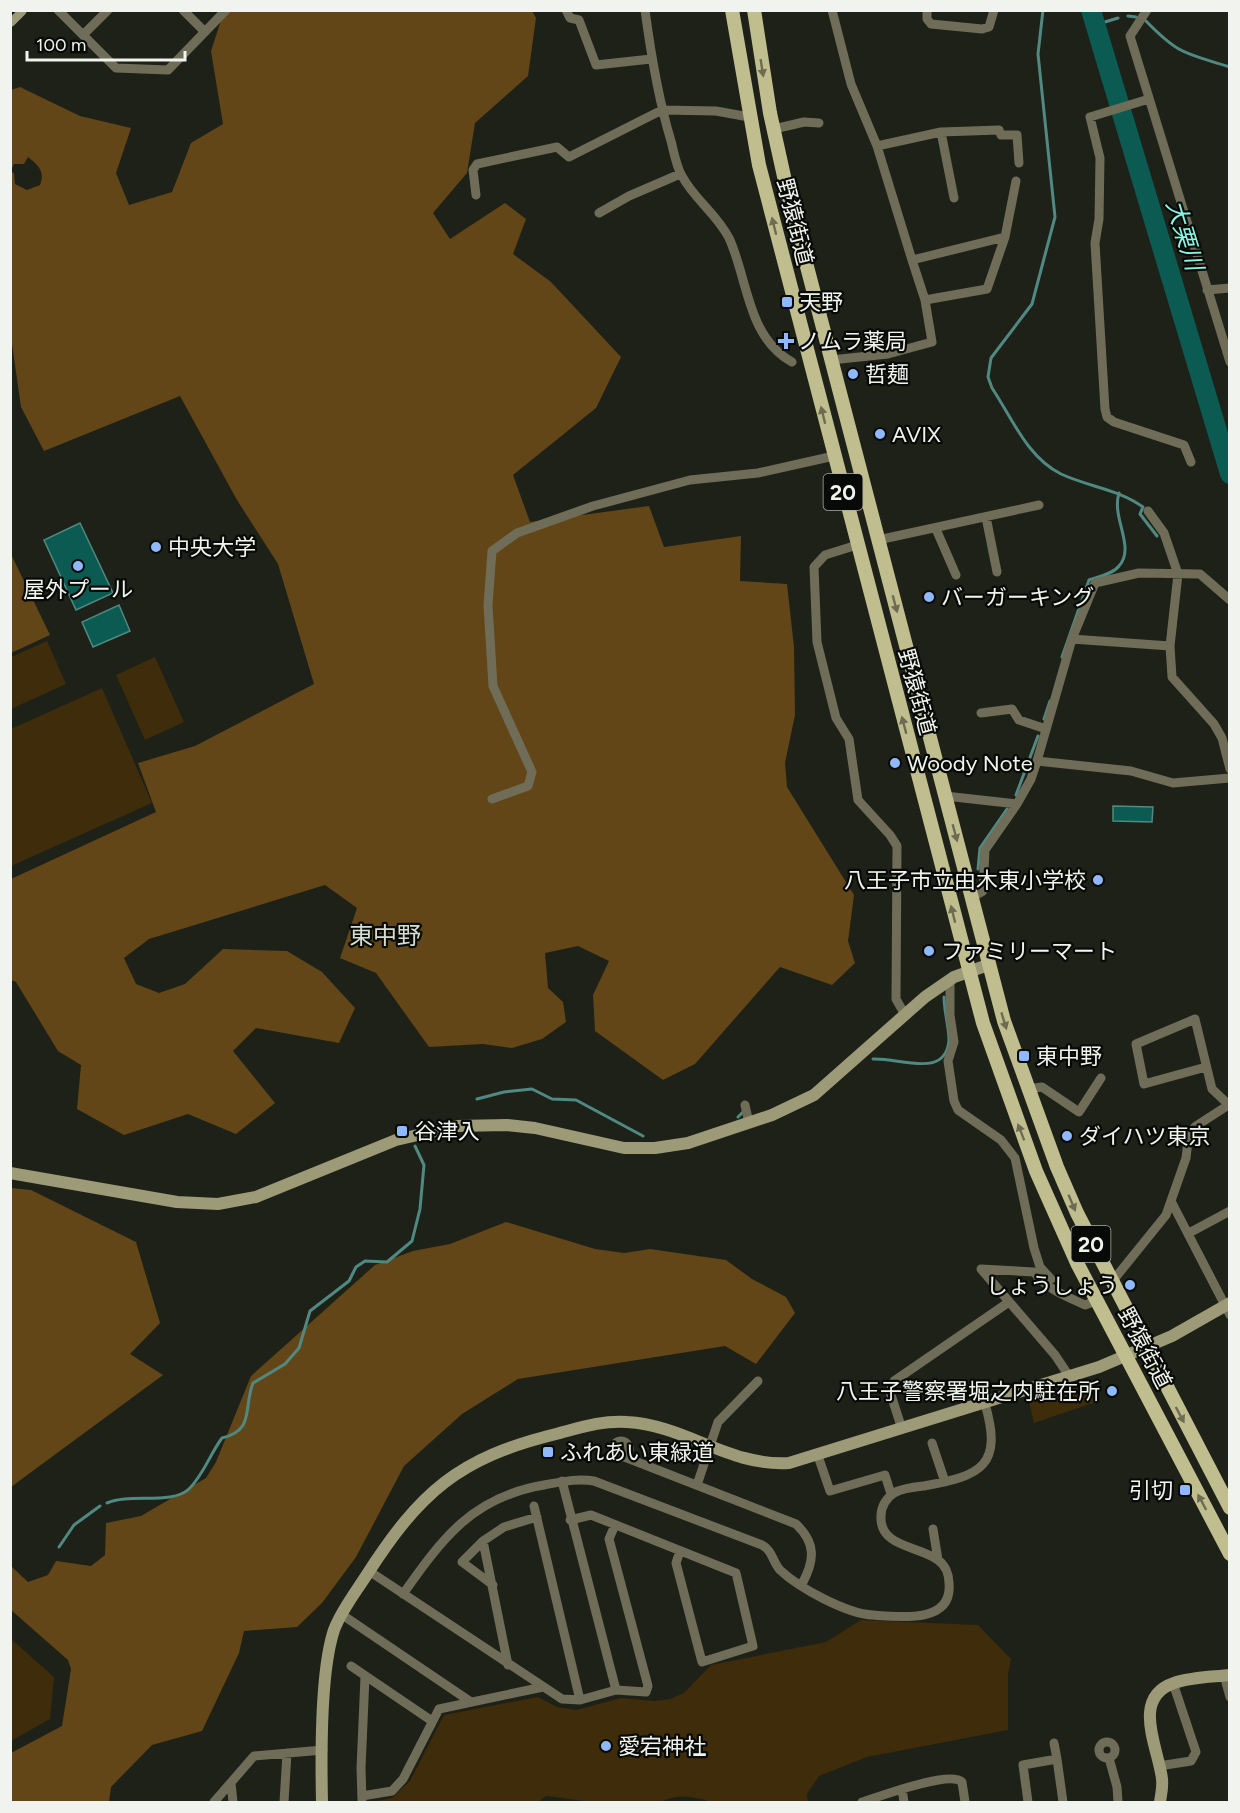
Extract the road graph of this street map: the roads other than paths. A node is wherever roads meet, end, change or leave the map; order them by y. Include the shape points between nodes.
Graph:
1 (21, 10) edge
2 (58, 10) edge
3 (108, 10) edge
4 (183, 10) edge
5 (226, 10) edge
6 (566, 10) edge
7 (645, 10) edge
8 (732, 10) edge
9 (754, 10) edge
10 (832, 10) edge
11 (927, 10) edge
12 (994, 10) edge
13 (1147, 10) edge
14 (10, 21) edge
15 (206, 32) junction
16 (83, 36) junction
17 (651, 59) junction
18 (1148, 99) junction
19 (662, 110) junction
20 (770, 113) junction
21 (749, 117) junction
22 (819, 123) dead end
23 (774, 129) junction
24 (941, 132) junction
25 (877, 146) junction
26 (1019, 163) dead end
27 (680, 174) junction
28 (1016, 181) dead end
29 (476, 195) dead end
30 (954, 198) dead end
31 (599, 213) dead end
32 (1005, 237) junction
33 (912, 260) junction
34 (1230, 288) edge
35 (1207, 290) junction
36 (925, 300) junction
37 (831, 360) junction
38 (792, 362) dead end
39 (810, 362) junction
40 (1230, 362) edge
41 (834, 456) junction
42 (1191, 462) dead end
43 (1039, 505) dead end
44 (1148, 511) dead end
45 (986, 518) junction
46 (936, 529) junction
47 (878, 540) junction
48 (857, 545) junction
49 (886, 569) junction
50 (997, 572) dead end
51 (1178, 574) junction
52 (956, 575) dead end
53 (867, 583) junction
54 (1230, 600) edge
55 (1072, 639) junction
56 (1170, 646) junction
57 (981, 713) dead end
58 (1046, 729) junction
59 (1036, 761) junction
60 (1230, 769) edge
61 (1230, 778) edge
62 (945, 796) junction
63 (492, 799) dead end
64 (1017, 804) junction
65 (971, 898) junction
66 (988, 965) junction
67 (968, 971) junction
68 (950, 980) junction
69 (904, 1013) junction
70 (1206, 1067) junction
71 (1101, 1078) dead end
72 (1028, 1089) junction
73 (1229, 1104) edge
74 (745, 1105) dead end
75 (749, 1123) junction
76 (1036, 1171) junction
77 (10, 1173) edge
78 (1020, 1177) junction
79 (1171, 1202) junction
80 (1230, 1211) edge
81 (1189, 1233) junction
82 (1051, 1279) dead end
83 (1111, 1283) junction
84 (1096, 1301) junction
85 (1010, 1302) junction
86 (1228, 1308) edge
87 (1146, 1348) junction
88 (1126, 1356) junction
89 (1069, 1376) junction
90 (758, 1380) dead end
91 (985, 1404) junction
92 (902, 1429) junction
93 (932, 1443) dead end
94 (710, 1447) junction
95 (622, 1456) dead end
96 (818, 1456) junction
97 (562, 1481) junction
98 (945, 1482) junction
99 (697, 1485) junction
100 (891, 1494) junction
101 (534, 1506) dead end
102 (1230, 1508) edge
103 (537, 1517) junction
104 (570, 1520) junction
105 (615, 1525) junction
106 (933, 1529) dead end
107 (483, 1540) junction
108 (680, 1551) junction
109 (1230, 1554) edge
110 (938, 1560) junction
111 (369, 1571) junction
112 (802, 1584) junction
113 (493, 1585) junction
114 (403, 1594) junction
115 (341, 1614) junction
116 (508, 1665) junction
117 (351, 1666) dead end
118 (1227, 1675) edge
119 (365, 1677) junction
120 (1173, 1683) junction
121 (543, 1688) junction
122 (616, 1690) junction
123 (1230, 1697) edge
124 (580, 1700) junction
125 (471, 1702) junction
126 (432, 1721) junction
127 (1054, 1743) dead end
128 (323, 1750) junction
129 (287, 1753) junction
130 (1109, 1758) dead end
131 (1057, 1759) junction
132 (1159, 1766) junction
133 (231, 1782) junction
134 (902, 1789) junction
135 (362, 1799) edge
136 (214, 1803) edge
137 (233, 1803) edge
138 (284, 1803) edge
139 (322, 1803) edge
140 (862, 1803) edge
141 (904, 1803) edge
142 (965, 1803) edge
143 (1028, 1803) edge
144 (1063, 1803) edge
145 (1118, 1803) edge
146 (1161, 1803) edge

1 - 14 street
2 - 16 street
3 - 16 street
4 - 15 street
5 - 15 street
6 - 17 street via 570,18 579,20 596,65
7 - 17 street
8 - 21 main road, 野猿街道 / 20
9 -> 20 main road, 野猿街道 / 20
10 - 25 street via 851,84
11 - 12 street via 931,24 982,29 989,27
13 - 18 street via 1130,36
15 - 16 street via 168,70 116,68
17 - 19 street
18 - 35 street
18 - 42 street via 1090,117 1100,158 1095,243 1107,417 1184,445
19 - 21 street via 716,111
19 - 27 street
19 - 29 street via 569,158 557,147 477,164 473,170
20 - 21 main road
20 - 23 main road, 野猿街道 / 20
39 -> 21 main road, 野猿街道 / 20
22 - 23 street
23 - 37 main road, 野猿街道 / 20
24 - 25 street
24 - 26 street via 999,130 1001,135 1017,135
24 - 30 street
25 - 33 street
27 - 31 street
27 - 38 street via 729,239 764,336
28 - 32 street
32 - 33 street
32 - 36 street via 987,289
33 - 36 street
34 - 35 street
35 - 40 street
36 - 37 street via 932,342 888,354
37 - 39 main road
37 - 47 main road, 野猿街道 / 20
41 -> 39 main road, 野猿街道 / 20
41 - 48 main road, 野猿街道 / 20
41 - 63 street via 758,473 690,480 593,506 517,533 492,550 488,605 493,686 532,771 528,786
43 - 45 street
44 - 51 street via 1164,533
45 - 46 street
45 - 50 street
46 - 47 street
46 - 52 street
47 - 48 main road
47 - 49 main road, 野猿街道 / 20
48 - 53 main road, 野猿街道 / 20
48 - 69 street via 825,555 814,567 817,642 836,718 849,739 858,801 897,846 896,999
49 - 53 main road via 879,565 871,569
49 -> 62 main road, 野猿街道 / 20
51 - 54 street via 1200,574
51 - 55 street via 1139,573 1095,583
51 - 56 street
67 -> 53 main road, 野猿街道 / 20
55 - 56 street
55 - 58 street
56 - 60 street via 1172,677 1214,724
57 - 58 street via 1012,709 1019,720
58 - 59 street
59 - 61 street via 1131,771 1173,783
59 - 64 street
62 - 64 street
62 -> 65 main road, 野猿街道 / 20
64 - 65 street via 985,850 983,891
65 - 66 main road, 野猿街道 / 20
66 - 67 street
66 -> 72 main road, 野猿街道 / 20
67 - 68 street
76 -> 67 main road, 野猿街道 / 20
68 - 69 street
68 - 78 street via 954,1042 948,1067 954,1101 958,1110 1008,1147
69 - 75 street via 813,1095
70 - 70 street via 1196,1019 1136,1044 1144,1084
70 - 73 street via 1212,1089
71 - 72 street via 1079,1112 1042,1087
72 -> 83 main road, 野猿街道 / 20 via 1057,1167
73 - 79 street via 1189,1133 1186,1158
74 - 75 street
75 - 77 street via 688,1143 641,1149 608,1146 535,1128 446,1128 396,1140 256,1197 218,1204 177,1202
76 - 78 street
76 - 84 main road, 野猿街道 / 20
78 - 82 street via 1040,1268
79 - 81 street
79 - 83 street via 1152,1234
80 - 81 street
81 - 86 street
83 - 87 main road, 野猿街道 / 20
84 - 85 street via 1085,1305 1041,1281 1034,1272 981,1269
84 - 88 main road, 野猿街道 / 20
85 - 89 street
85 - 92 street via 894,1381 890,1392
86 - 87 street
87 - 88 street
87 -> 102 main road, 野猿街道 / 20
88 - 89 street
109 -> 88 main road, 野猿街道 / 20
89 - 91 street
90 - 94 street via 718,1422
91 - 92 street
91 - 98 street via 992,1430 990,1451 980,1470
92 - 96 street
93 - 98 street
94 - 96 street via 757,1463 789,1463
94 - 99 street
94 - 111 street via 659,1427 621,1422 589,1425 509,1446 450,1476 422,1500
95 - 99 street
96 - 100 street via 830,1491 885,1475
97 - 104 street
97 - 112 street via 594,1481 762,1545 769,1549 780,1569
97 - 114 street via 514,1492 471,1513 431,1554
98 - 100 street
99 - 112 street via 796,1524 805,1533 813,1552
100 - 110 street via 881,1511 882,1527 888,1537
101 - 103 street
103 - 107 street via 504,1527
103 - 124 street
104 - 105 street via 591,1515
104 - 122 street
105 - 108 street
105 - 122 street via 609,1539 648,1686 646,1692
106 - 110 street
107 - 113 street
107 - 113 street via 462,1563
108 - 108 street via 736,1573 753,1646 702,1662 676,1563
110 - 112 street via 948,1574 947,1598 933,1613 921,1617 846,1610
111 - 114 street
111 - 115 street
113 - 116 street
114 - 116 street
115 - 125 street
115 - 128 street via 327,1666
116 - 121 street
117 - 119 street
118 - 120 street
118 - 123 street
119 - 126 street
119 - 135 street
120 - 132 street via 1157,1696 1149,1719
120 - 132 street via 1196,1752 1191,1761
121 - 124 street via 562,1699
121 - 125 street
122 - 124 street
125 - 126 street via 439,1709
126 - 135 street via 403,1779 392,1791
127 - 131 street
128 - 129 street
128 - 139 street
129 - 133 street via 254,1756
129 - 138 street
130 - 145 street
131 - 143 street via 1023,1765
131 - 144 street
132 - 146 street
133 - 136 street
133 - 137 street
134 - 140 street
134 - 141 street
134 - 142 street via 958,1779

